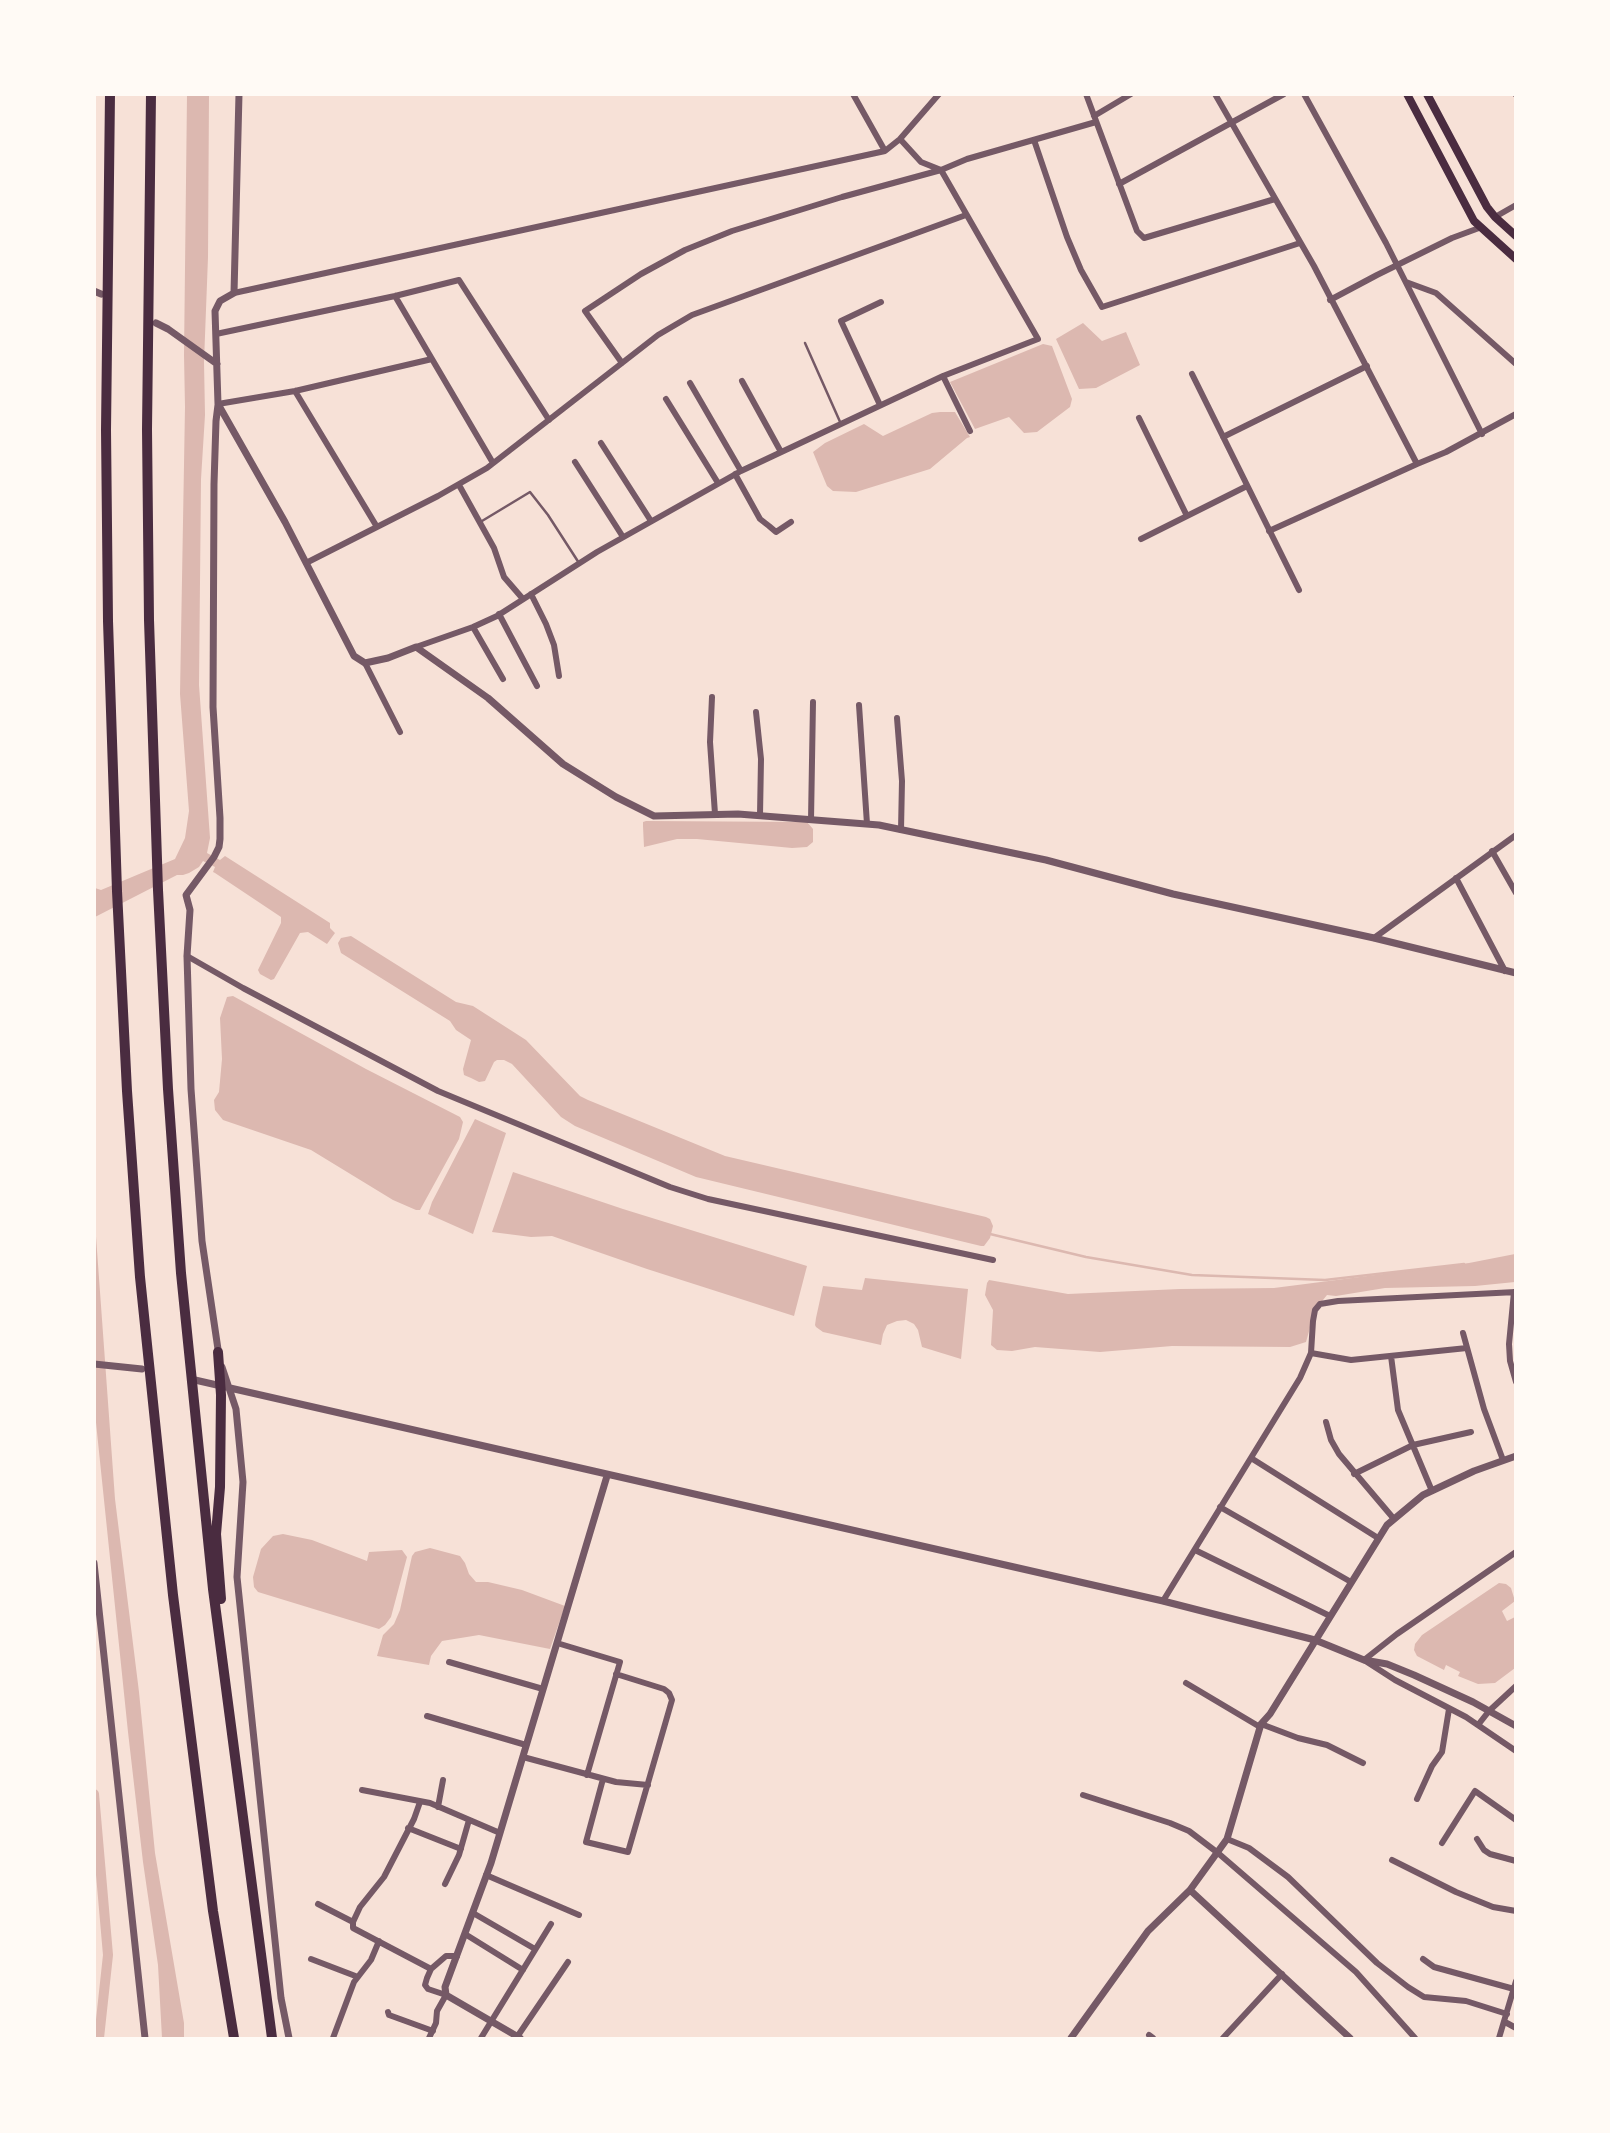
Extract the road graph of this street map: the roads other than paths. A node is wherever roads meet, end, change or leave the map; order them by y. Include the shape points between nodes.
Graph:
1 (110, 94) edge
2 (151, 94) edge
3 (239, 94) edge
4 (853, 94) edge
5 (939, 94) edge
6 (1086, 94) edge
7 (1131, 94) edge
8 (1215, 94) edge
9 (1284, 94) edge
10 (1304, 94) edge
11 (1407, 94) edge
12 (1427, 94) edge
13 (1095, 119) junction
14 (1232, 124) junction
15 (900, 139) junction
16 (1034, 140) junction
17 (885, 151) junction
18 (941, 170) junction
19 (1119, 184) junction
20 (1275, 200) junction
21 (1516, 205) edge
22 (965, 215) junction
23 (1495, 217) junction
24 (1479, 228) junction
25 (1516, 236) edge
26 (1300, 243) junction
27 (1516, 259) edge
28 (1397, 265) junction
29 (1406, 282) junction
30 (234, 293) junction
31 (395, 296) junction
32 (1330, 300) junction
33 (881, 302) dead end
34 (156, 323) dead end
35 (216, 334) junction
36 (805, 343) dead end
37 (432, 359) junction
38 (622, 363) junction
39 (217, 364) junction
40 (1516, 364) edge
41 (1367, 366) junction
42 (1192, 374) dead end
43 (943, 376) junction
44 (742, 381) dead end
45 (690, 383) dead end
46 (295, 391) junction
47 (666, 399) dead end
48 (218, 404) junction
49 (880, 405) junction
50 (1516, 414) edge
51 (1139, 418) dead end
52 (549, 420) junction
53 (841, 424) junction
54 (970, 431) dead end
55 (1482, 434) junction
56 (1223, 438) junction
57 (601, 443) dead end
58 (781, 452) junction
59 (575, 462) dead end
60 (494, 463) junction
61 (1416, 464) junction
62 (738, 472) junction
63 (718, 483) junction
64 (459, 485) junction
65 (1247, 486) junction
66 (1187, 516) junction
67 (651, 521) junction
68 (791, 522) dead end
69 (480, 523) junction
70 (377, 527) junction
71 (1269, 531) junction
72 (623, 537) junction
73 (1141, 539) dead end
74 (306, 563) junction
75 (579, 563) junction
76 (1299, 590) dead end
77 (530, 594) junction
78 (523, 599) junction
79 (499, 614) junction
80 (473, 627) junction
81 (416, 647) junction
82 (365, 663) junction
83 (559, 676) dead end
84 (503, 680) dead end
85 (537, 686) dead end
86 (712, 697) dead end
87 (813, 702) dead end
88 (859, 705) dead end
89 (756, 712) dead end
90 (897, 718) dead end
91 (400, 732) dead end
92 (715, 814) junction
93 (760, 815) junction
94 (811, 820) junction
95 (867, 824) junction
96 (901, 830) junction
97 (1516, 835) edge
98 (1492, 851) junction
99 (1456, 878) junction
100 (1516, 893) edge
101 (1374, 938) junction
102 (187, 956) junction
103 (1505, 971) junction
104 (1516, 973) edge
105 (993, 1260) dead end
106 (1515, 1292) edge
107 (1463, 1333) dead end
108 (1467, 1348) junction
109 (218, 1352) joint
110 (1311, 1353) junction
111 (1391, 1356) junction
112 (94, 1364) edge
113 (142, 1369) dead end
114 (195, 1380) dead end
115 (1516, 1382) edge
116 (224, 1387) junction
117 (1326, 1422) dead end
118 (1471, 1432) dead end
119 (1413, 1445) junction
120 (1516, 1456) edge
121 (1251, 1458) junction
122 (1503, 1460) junction
123 (1354, 1474) junction
124 (607, 1476) junction
125 (1432, 1491) junction
126 (1220, 1507) junction
127 (1394, 1519) junction
128 (1378, 1538) junction
129 (1195, 1550) junction
130 (1516, 1552) edge
131 (94, 1563) edge
132 (1351, 1582) junction
133 (1163, 1601) junction
134 (1330, 1616) junction
135 (1315, 1640) junction
136 (557, 1643) junction
137 (1364, 1660) junction
138 (449, 1662) dead end
139 (616, 1674) junction
140 (1186, 1684) dead end
141 (1516, 1686) edge
142 (543, 1689) junction
143 (1449, 1709) junction
144 (1489, 1711) junction
145 (427, 1716) dead end
146 (1261, 1725) junction
147 (1478, 1725) junction
148 (1516, 1726) edge
149 (232, 1731) junction
150 (526, 1745) junction
151 (1516, 1751) edge
152 (523, 1757) junction
153 (1363, 1763) dead end
154 (587, 1775) junction
155 (603, 1779) junction
156 (443, 1780) dead end
157 (648, 1785) junction
158 (362, 1790) dead end
159 (1083, 1795) dead end
160 (1417, 1799) dead end
161 (419, 1802) junction
162 (438, 1807) junction
163 (469, 1820) junction
164 (1516, 1821) edge
165 (408, 1828) junction
166 (500, 1833) junction
167 (1227, 1839) junction
168 (1478, 1839) dead end
169 (1441, 1843) dead end
170 (461, 1849) junction
171 (1218, 1853) junction
172 (1392, 1860) dead end
173 (1516, 1861) edge
174 (486, 1875) junction
175 (445, 1884) dead end
176 (1190, 1890) junction
177 (317, 1903) dead end
178 (1516, 1912) edge
179 (473, 1913) junction
180 (579, 1914) dead end
181 (353, 1922) junction
182 (551, 1924) dead end
183 (465, 1934) junction
184 (379, 1941) junction
185 (536, 1949) junction
186 (457, 1956) junction
187 (311, 1959) dead end
188 (1423, 1959) dead end
189 (568, 1962) dead end
190 (431, 1969) junction
191 (523, 1970) junction
192 (1282, 1974) junction
193 (358, 1978) junction
194 (1516, 1981) edge
195 (1514, 1989) junction
196 (446, 1995) junction
197 (387, 2012) dead end
198 (1506, 2018) junction
199 (492, 2021) junction
200 (1516, 2028) edge
201 (433, 2031) junction
202 (331, 2037) edge
203 (1346, 2037) edge
204 (518, 2038) edge
205 (145, 2039) edge
206 (234, 2039) edge
207 (272, 2039) edge
208 (289, 2039) edge
209 (429, 2039) edge
210 (481, 2039) edge
211 (1071, 2039) edge
212 (1223, 2039) edge
213 (1415, 2039) edge
214 (1499, 2039) edge

1 - 206 highway via 108,621 127,1091 173,1595
2 - 149 highway via 149,633 160,943 181,1273
3 - 30 street
4 - 17 street
5 - 15 street
6 - 13 street
7 - 13 street
8 - 14 street
9 - 14 street
10 - 28 street
11 - 24 main road
12 - 23 main road
13 - 16 street
13 - 19 street
14 - 19 street
14 - 20 street
15 - 17 street
15 - 18 street via 921,162
16 - 18 street
16 - 26 street via 1067,237 1102,307
17 - 30 street
18 - 22 street
18 - 38 street via 732,231 641,274 585,311
19 - 20 street via 1144,238
20 - 26 street
21 - 23 street
22 - 38 street via 692,315
22 - 43 street via 1038,339
23 - 24 main road
23 - 25 main road
24 - 27 main road
24 - 28 street
26 - 32 street
28 - 29 street
28 - 32 street
29 - 40 street via 1436,293
29 - 55 street
30 - 35 street via 216,306
31 - 35 street
31 - 37 street
31 - 52 street via 459,280
32 - 41 street
33 - 49 street via 841,321
34 - 39 street
35 - 39 street
36 - 53 lane
37 - 46 street
37 - 60 street
38 - 52 street
39 - 48 street
41 - 56 street
41 - 61 street
42 - 56 street
43 - 49 street
43 - 54 street
44 - 58 street
45 - 62 street
46 - 48 street
46 - 70 street
47 - 63 street
48 - 74 street
48 - 102 street via 213,707 220,839 214,857 186,892 190,910
49 - 53 street
50 - 55 street
51 - 66 street
52 - 60 street
53 - 58 street
55 - 61 street
56 - 65 street
57 - 67 street
58 - 62 street
59 - 72 street
60 - 64 street
61 - 71 street
62 - 63 street
62 - 68 street via 760,519 776,532
63 - 67 street
64 - 69 street
64 - 70 street
65 - 66 street
65 - 71 street
66 - 73 street
67 - 72 street
69 - 75 lane via 530,492
69 - 78 street via 504,576
70 - 74 street
71 - 76 street
72 - 75 street
74 - 82 street via 354,656
75 - 77 street
77 - 78 street
77 - 83 street via 554,645
78 - 79 street
79 - 80 street
79 - 85 street
80 - 81 street
80 - 84 street
81 - 82 street
81 - 92 street via 488,698 563,764 616,797 654,816
82 - 91 street
86 - 92 street
87 - 94 street
88 - 95 street
89 - 93 street
90 - 96 street
92 - 93 street
93 - 94 street
94 - 95 street
95 - 96 street
96 - 101 street
97 - 98 street
98 - 99 street
98 - 100 street
99 - 101 street
99 - 103 street
101 - 103 street
102 - 105 street via 438,1091 670,1187
102 - 109 street via 202,1241
103 - 104 street
106 - 110 street via 1324,1302 1314,1314
106 - 115 street via 1509,1344
107 - 108 street
108 - 111 street
108 - 122 street
109 - 116 highway
110 - 111 street via 1351,1360
110 - 121 street
111 - 119 street via 1398,1410
112 - 113 street
114 - 116 street
116 - 124 street
116 - 149 highway via 216,1534
116 - 208 street via 236,1409 243,1482 237,1577
117 - 123 street via 1331,1440
118 - 119 street
119 - 123 street
119 - 125 street
120 - 122 street
121 - 126 street
121 - 128 street
122 - 125 street
123 - 127 street
124 - 133 street
124 - 136 street
125 - 127 street
126 - 129 street
126 - 132 street
127 - 128 street
128 - 132 street
129 - 133 street
129 - 134 street
130 - 137 street
131 - 205 street
132 - 134 street
133 - 135 street
134 - 135 street
135 - 137 street
135 - 146 street
136 - 139 street via 620,1662
136 - 142 street
137 - 143 street
137 - 144 street via 1405,1671
138 - 142 street
139 - 154 street
139 - 157 street via 664,1689 672,1700
140 - 146 street
141 - 144 street
142 - 150 street
143 - 147 street
143 - 160 street via 1442,1752
144 - 147 street
144 - 148 street
145 - 150 street
146 - 153 street via 1327,1745
146 - 167 street
147 - 151 street
149 - 207 highway
150 - 152 street
152 - 154 street
152 - 166 street
154 - 155 street
155 - 157 street
155 - 157 street via 586,1842 624,1853 630,1849
156 - 162 street
158 - 161 street
159 - 171 street via 1189,1831
161 - 162 street
161 - 165 street
162 - 163 street
163 - 166 street
163 - 170 street
164 - 169 street via 1475,1791
165 - 170 street
165 - 181 street via 384,1877
166 - 174 street
167 - 171 street
167 - 198 street via 1249,1848 1287,1877 1408,1987 1424,1997 1466,2001
168 - 173 street via 1490,1854
170 - 175 street
171 - 176 street
171 - 213 street via 1356,1972
172 - 178 street via 1456,1892
174 - 179 street
174 - 180 street
176 - 192 street
176 - 211 street via 1148,1931
177 - 181 street
179 - 183 street
179 - 185 street
181 - 184 street via 353,1928
182 - 185 street
183 - 186 street
183 - 191 street
184 - 190 street
184 - 193 street
185 - 191 street
186 - 190 street via 446,1956
186 - 196 street
187 - 193 street
188 - 195 street via 1434,1967
189 - 204 street
190 - 196 street via 425,1985
191 - 199 street
192 - 203 street
192 - 212 street
193 - 202 street
194 - 195 street
195 - 198 street
196 - 199 street
196 - 201 street
197 - 201 street
198 - 200 street
198 - 214 street
199 - 204 street
199 - 210 street
201 - 209 street

